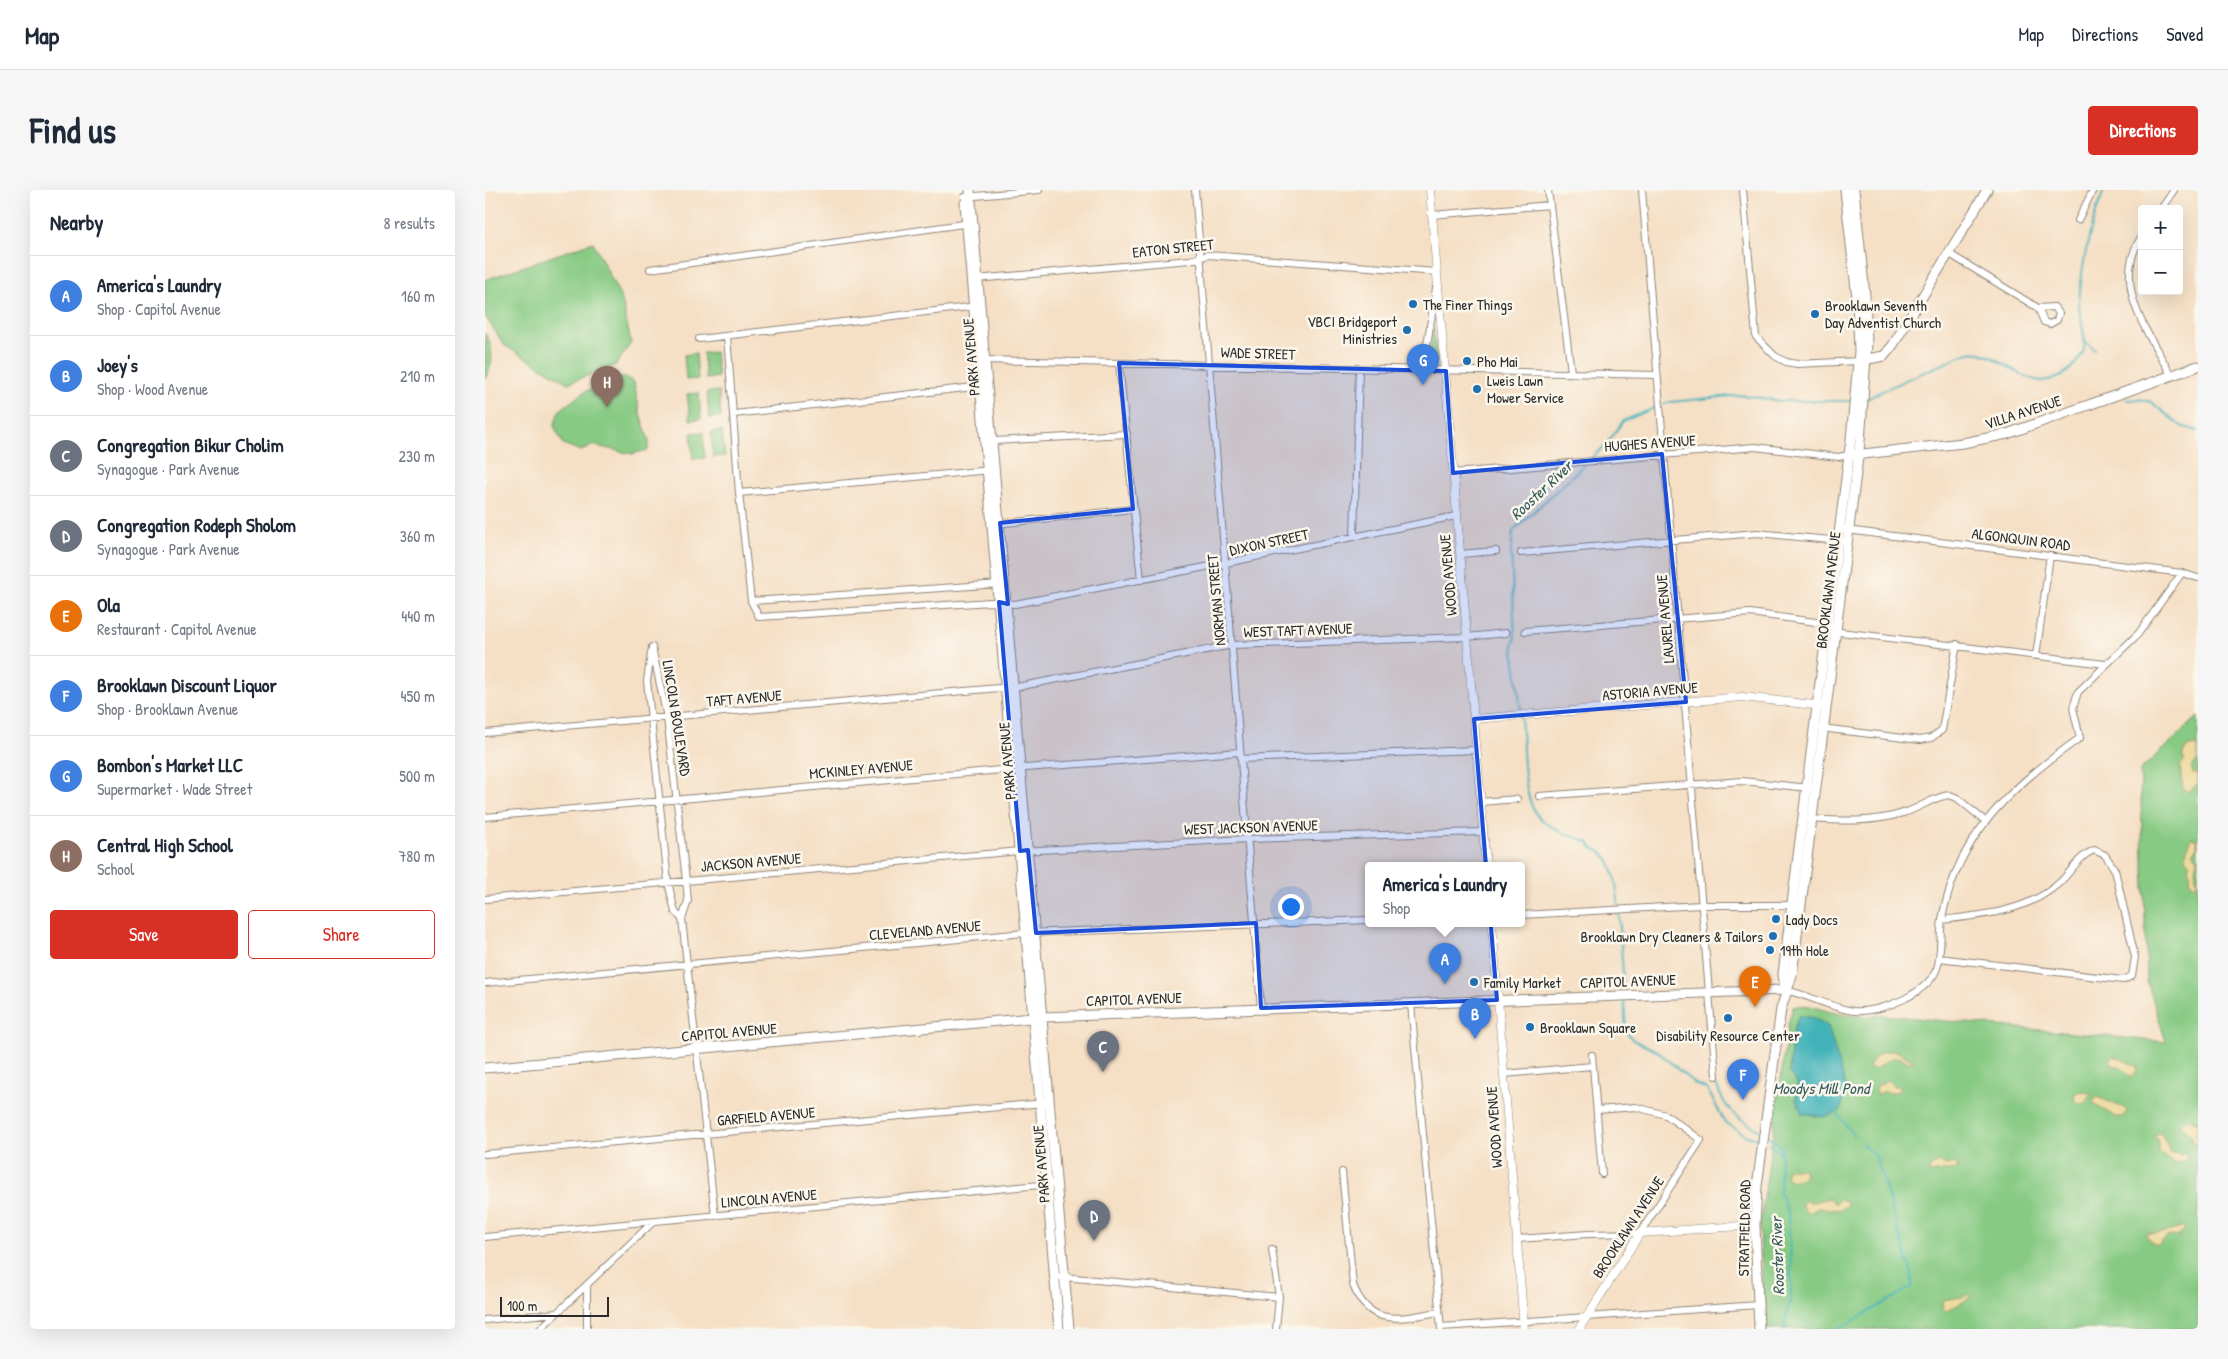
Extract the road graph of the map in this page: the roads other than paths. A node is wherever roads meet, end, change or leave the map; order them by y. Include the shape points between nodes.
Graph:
1 (1039, 190) edge
2 (1195, 190) edge
3 (1430, 190) edge
4 (1548, 190) edge
5 (1642, 190) edge
6 (1743, 190) edge
7 (1845, 190) edge
8 (1854, 190) edge
9 (1987, 190) edge
10 (2093, 190) edge
11 (2174, 190) edge
12 (967, 193) edge
13 (1550, 205) junction
14 (2164, 205) edge
15 (1432, 215) junction
16 (2078, 220) dead end
17 (970, 223) junction
18 (2138, 245) edge
19 (1948, 253) junction
20 (1200, 257) junction
21 (650, 269) dead end
22 (1437, 272) junction
23 (975, 279) junction
24 (1437, 281) junction
25 (977, 306) junction
26 (2038, 308) dead end
27 (727, 336) junction
28 (699, 339) dead end
29 (982, 360) junction
30 (1863, 361) junction
31 (1119, 363) junction
32 (1208, 364) junction
33 (2198, 366) edge
34 (1359, 369) junction
35 (1423, 370) junction
36 (1445, 371) junction
37 (1571, 372) junction
38 (1657, 375) junction
39 (2171, 375) junction
40 (984, 386) junction
41 (1858, 408) junction
42 (734, 414) junction
43 (1127, 434) junction
44 (993, 441) junction
45 (1662, 454) junction
46 (1859, 454) junction
47 (1849, 455) junction
48 (991, 470) junction
49 (1453, 473) junction
50 (739, 493) junction
51 (1133, 509) junction
52 (1456, 516) junction
53 (996, 524) junction
54 (1839, 529) junction
55 (1849, 531) junction
56 (1355, 537) junction
57 (1671, 541) junction
58 (1838, 541) junction
59 (1848, 542) junction
60 (1495, 551) dead end
61 (1521, 553) dead end
62 (1460, 554) junction
63 (2049, 555) junction
64 (1226, 564) junction
65 (2182, 573) junction
66 (2198, 578) edge
67 (1141, 580) junction
68 (1001, 584) junction
69 (751, 601) junction
70 (1003, 603) junction
71 (1676, 620) junction
72 (1826, 627) junction
73 (1837, 629) junction
74 (1525, 631) dead end
75 (1506, 633) dead end
76 (1467, 637) junction
77 (1957, 644) junction
78 (1232, 645) junction
79 (2036, 656) junction
80 (2105, 664) junction
81 (1010, 687) junction
82 (1686, 702) junction
83 (1817, 705) junction
84 (1827, 706) junction
85 (651, 718) junction
86 (667, 718) junction
87 (1474, 719) junction
88 (1814, 727) junction
89 (1825, 728) junction
90 (485, 733) edge
91 (1476, 750) junction
92 (1241, 756) junction
93 (1017, 768) junction
94 (1691, 786) junction
95 (1807, 787) junction
96 (1817, 788) junction
97 (1539, 796) dead end
98 (677, 798) junction
99 (1517, 799) dead end
100 (659, 800) junction
101 (1480, 802) junction
102 (485, 817) edge
103 (1807, 819) junction
104 (1985, 821) junction
105 (1483, 832) junction
106 (1249, 839) junction
107 (1024, 851) junction
108 (1486, 862) edge
109 (686, 880) junction
110 (667, 882) junction
111 (485, 899) edge
112 (1701, 905) junction
113 (1791, 905) junction
114 (1801, 906) junction
115 (1525, 915) edge
116 (682, 919) junction
117 (1365, 920) edge
118 (1942, 920) junction
119 (1256, 924) junction
120 (1492, 927) edge
121 (1036, 932) junction
122 (1025, 933) junction
123 (1939, 958) junction
124 (686, 966) junction
125 (485, 983) edge
126 (1785, 990) junction
127 (1709, 991) junction
128 (1497, 1000) junction
129 (1411, 1004) junction
130 (1261, 1008) junction
131 (1032, 1017) junction
132 (1042, 1017) junction
133 (695, 1050) junction
134 (1592, 1055) dead end
135 (1593, 1066) junction
136 (485, 1068) edge
137 (1504, 1074) junction
138 (1716, 1076) dead end
139 (1044, 1103) junction
140 (1597, 1110) junction
141 (1765, 1127) joint
142 (705, 1134) junction
143 (485, 1154) edge
144 (1342, 1172) dead end
145 (1602, 1174) dead end
146 (1051, 1184) junction
147 (715, 1216) junction
148 (652, 1223) junction
149 (1755, 1225) junction
150 (1640, 1233) junction
151 (485, 1237) edge
152 (1517, 1239) junction
153 (1272, 1249) dead end
154 (1053, 1276) junction
155 (1065, 1276) junction
156 (587, 1285) junction
157 (1279, 1297) junction
158 (1758, 1305) junction
159 (1439, 1312) junction
160 (557, 1313) junction
161 (1585, 1318) junction
162 (485, 1320) edge
163 (1523, 1326) edge
164 (1441, 1328) edge
165 (540, 1329) edge
166 (587, 1329) edge
167 (1059, 1329) edge
168 (1069, 1329) edge
169 (1276, 1329) edge
170 (1579, 1329) edge
171 (1759, 1329) edge

1 - 12 street
2 - 20 street, NORMAN STREET
3 - 15 street, WOOD AVENUE
4 - 13 street
5 - 38 street, LAUREL AVENUE
6 - 30 street via 1757,337 1775,356 1786,362
7 - 30 main road, BROOKLAWN AVENUE
8 - 30 main road, BROOKLAWN AVENUE via 1865,294
9 - 19 main road
10 - 16 street
11 - 14 street
12 - 17 main road, PARK AVENUE
13 - 15 street
13 - 37 street
15 - 22 street, WOOD AVENUE
17 - 21 street
17 - 23 main road, PARK AVENUE
18 - 39 street via 2129,265 2130,293
19 - 26 street
19 - 30 main road via 1893,345 1884,356
20 - 22 street, EATON STREET
20 - 23 street, EATON STREET
20 - 32 street, NORMAN STREET
22 - 24 street, WOOD AVENUE
23 - 25 main road, PARK AVENUE
24 - 35 street, WOOD AVENUE
24 - 36 street, WOOD AVENUE
25 - 27 street
25 - 29 main road, PARK AVENUE
27 - 28 street
27 - 42 street
29 - 31 street, WADE STREET
29 - 40 main road, PARK AVENUE
30 - 41 main road, BROOKLAWN AVENUE
31 - 32 street, WADE STREET
31 - 43 street
32 - 34 street, WADE STREET
32 - 64 street, NORMAN STREET
33 - 39 main road, VILLA AVENUE
34 - 35 street, WADE STREET
34 - 56 street
35 - 36 street, WADE STREET
36 - 37 street, WADE STREET
36 - 49 street, WOOD AVENUE
37 - 38 street, WADE STREET
38 - 45 street, LAUREL AVENUE
39 - 46 main road, VILLA AVENUE via 2007,434 1963,443
40 - 42 street
40 - 44 main road, PARK AVENUE
40 - 48 main road, PARK AVENUE
41 - 46 main road, BROOKLAWN AVENUE
41 - 47 main road, BROOKLAWN AVENUE
42 - 50 street
43 - 44 street
43 - 51 street
44 - 48 main road, PARK AVENUE
45 - 47 street, HUGHES AVENUE via 1755,447 1838,457
45 - 49 street, HUGHES AVENUE
45 - 57 street, LAUREL AVENUE
46 - 47 main road, VILLA AVENUE
46 - 55 main road, BROOKLAWN AVENUE
47 - 54 main road, BROOKLAWN AVENUE
48 - 50 street
48 - 53 main road, PARK AVENUE
49 - 52 street, WOOD AVENUE
50 - 69 street
51 - 53 street
51 - 67 street
52 - 56 street, DIXON STREET
52 - 62 street, WOOD AVENUE
53 - 68 main road, PARK AVENUE
54 - 55 street, ALGONQUIN ROAD
54 - 58 main road, BROOKLAWN AVENUE
55 - 59 main road, BROOKLAWN AVENUE
55 - 63 street, ALGONQUIN ROAD
56 - 64 street, DIXON STREET
57 - 58 street via 1757,533
57 - 61 street
57 - 71 street, LAUREL AVENUE
58 - 59 street
58 - 72 main road, BROOKLAWN AVENUE
59 - 73 main road, BROOKLAWN AVENUE
60 - 62 street
62 - 76 street, WOOD AVENUE
63 - 65 street, ALGONQUIN ROAD
63 - 79 street
64 - 67 street, DIXON STREET
64 - 78 street, NORMAN STREET
65 - 66 street, ALGONQUIN ROAD
65 - 80 street via 2138,634
67 - 70 street, DIXON STREET
68 - 69 street
68 - 70 main road, PARK AVENUE
69 - 70 street, DIXON STREET via 759,617
70 - 81 main road, PARK AVENUE
71 - 72 street via 1750,614
71 - 74 street
71 - 82 street, LAUREL AVENUE
72 - 73 street
72 - 83 main road, BROOKLAWN AVENUE
73 - 77 street
73 - 84 main road, BROOKLAWN AVENUE
75 - 76 street, WEST TAFT AVENUE
76 - 78 street, WEST TAFT AVENUE
76 - 87 street, WOOD AVENUE
77 - 79 street
77 - 89 street via 1942,730 1938,735 1919,740
78 - 81 street, WEST TAFT AVENUE
78 - 92 street, NORMAN STREET
79 - 80 street
80 - 104 street via 2078,692 2073,708 2080,738 2040,766
81 - 86 street, TAFT AVENUE
81 - 93 main road, PARK AVENUE
82 - 83 street, ASTORIA AVENUE via 1742,697
82 - 87 street, ASTORIA AVENUE
82 - 94 street, LAUREL AVENUE
83 - 84 street, ASTORIA AVENUE
83 - 88 main road, BROOKLAWN AVENUE
84 - 89 main road, BROOKLAWN AVENUE
85 - 86 street, TAFT AVENUE
85 - 86 street, LINCOLN BOULEVARD via 647,681 652,647
85 - 90 street, TAFT AVENUE
85 - 100 street, LINCOLN BOULEVARD
86 - 98 street, LINCOLN BOULEVARD
87 - 91 street, WOOD AVENUE
88 - 89 street
88 - 95 main road, BROOKLAWN AVENUE
89 - 96 main road, BROOKLAWN AVENUE
91 - 92 street, MCKINLEY AVENUE
91 - 101 street, WOOD AVENUE
92 - 93 street, MCKINLEY AVENUE
92 - 106 street, NORMAN STREET
93 - 98 street, MCKINLEY AVENUE
93 - 107 main road, PARK AVENUE
94 - 95 street via 1742,781
94 - 97 street
94 - 112 street, LAUREL AVENUE
95 - 96 street
95 - 103 main road, BROOKLAWN AVENUE
96 - 103 main road, BROOKLAWN AVENUE
98 - 100 street, MCKINLEY AVENUE
98 - 109 street, LINCOLN BOULEVARD
99 - 101 street
100 - 102 street, MCKINLEY AVENUE
100 - 110 street, LINCOLN BOULEVARD
101 - 105 street, WOOD AVENUE
103 - 104 street via 1847,821 1883,818 1950,794
103 - 113 main road, BROOKLAWN AVENUE
103 - 114 main road, BROOKLAWN AVENUE
104 - 118 street via 1957,870
105 - 106 street, WEST JACKSON AVENUE
105 - 108 street, WOOD AVENUE
106 - 107 street, WEST JACKSON AVENUE
106 - 119 street, NORMAN STREET
107 - 109 street, JACKSON AVENUE
107 - 121 main road, PARK AVENUE
107 - 122 main road, PARK AVENUE
109 - 110 street, JACKSON AVENUE
109 - 116 street, LINCOLN BOULEVARD via 688,901
110 - 111 street, JACKSON AVENUE
110 - 116 street, LINCOLN BOULEVARD via 675,912
112 - 113 street
112 - 115 street
112 - 127 street, LAUREL AVENUE
113 - 114 street
113 - 126 main road, BROOKLAWN AVENUE via 1783,974
114 - 126 main road, BROOKLAWN AVENUE via 1792,975
116 - 124 street, LINCOLN BOULEVARD
117 - 119 street, CLEVELAND AVENUE
118 - 123 street
118 - 123 street via 1985,915 2034,900 2059,884 2083,855 2094,850 2105,855 2115,870 2135,957 2132,976 2123,980
119 - 121 street, CLEVELAND AVENUE
119 - 130 street, NORMAN STREET
120 - 128 street, WOOD AVENUE
121 - 122 street, CLEVELAND AVENUE
121 - 132 main road, PARK AVENUE
122 - 124 street, CLEVELAND AVENUE
122 - 131 main road, PARK AVENUE
123 - 126 street via 1933,979 1923,989 1869,1011 1838,1007
124 - 125 street, CLEVELAND AVENUE
124 - 133 street, LINCOLN BOULEVARD
126 - 127 main road, CAPITOL AVENUE
126 - 141 main road, BROOKLAWN AVENUE
127 - 128 main road, CAPITOL AVENUE
127 - 138 street, LAUREL AVENUE
128 - 129 main road, CAPITOL AVENUE
128 - 137 street, WOOD AVENUE
129 - 130 main road, CAPITOL AVENUE
129 - 159 street
130 - 132 main road, CAPITOL AVENUE
131 - 132 main road, CAPITOL AVENUE
131 - 133 main road, CAPITOL AVENUE
131 - 139 main road, PARK AVENUE
132 - 139 main road, PARK AVENUE
133 - 136 main road, CAPITOL AVENUE
133 - 142 street, LINCOLN BOULEVARD
134 - 135 street
135 - 137 street
135 - 140 street
137 - 152 street, WOOD AVENUE
139 - 142 street, GARFIELD AVENUE
139 - 146 main road, PARK AVENUE
140 - 145 street
140 - 150 street, BROOKLAWN AVENUE via 1637,1107 1666,1115 1701,1140
141 - 149 main road, STRATFIELD ROAD
142 - 143 street, GARFIELD AVENUE
142 - 147 street, LINCOLN BOULEVARD
144 - 159 street via 1353,1285 1359,1299 1370,1312 1385,1317
146 - 147 street, LINCOLN AVENUE
146 - 154 main road, PARK AVENUE
146 - 155 main road, PARK AVENUE
147 - 148 street, LINCOLN AVENUE
148 - 151 street, LINCOLN AVENUE
148 - 156 street
149 - 150 street
149 - 158 main road, STRATFIELD ROAD
150 - 152 street
150 - 161 street, BROOKLAWN AVENUE
152 - 163 street, WOOD AVENUE
153 - 157 street
154 - 155 street
154 - 167 main road, PARK AVENUE
155 - 157 street
155 - 168 main road, PARK AVENUE
156 - 160 street
156 - 166 street
157 - 169 street
158 - 161 street
158 - 171 main road, STRATFIELD ROAD
159 - 164 street
160 - 162 street
160 - 165 street
161 - 163 street
161 - 170 street, BROOKLAWN AVENUE
163 - 164 street

